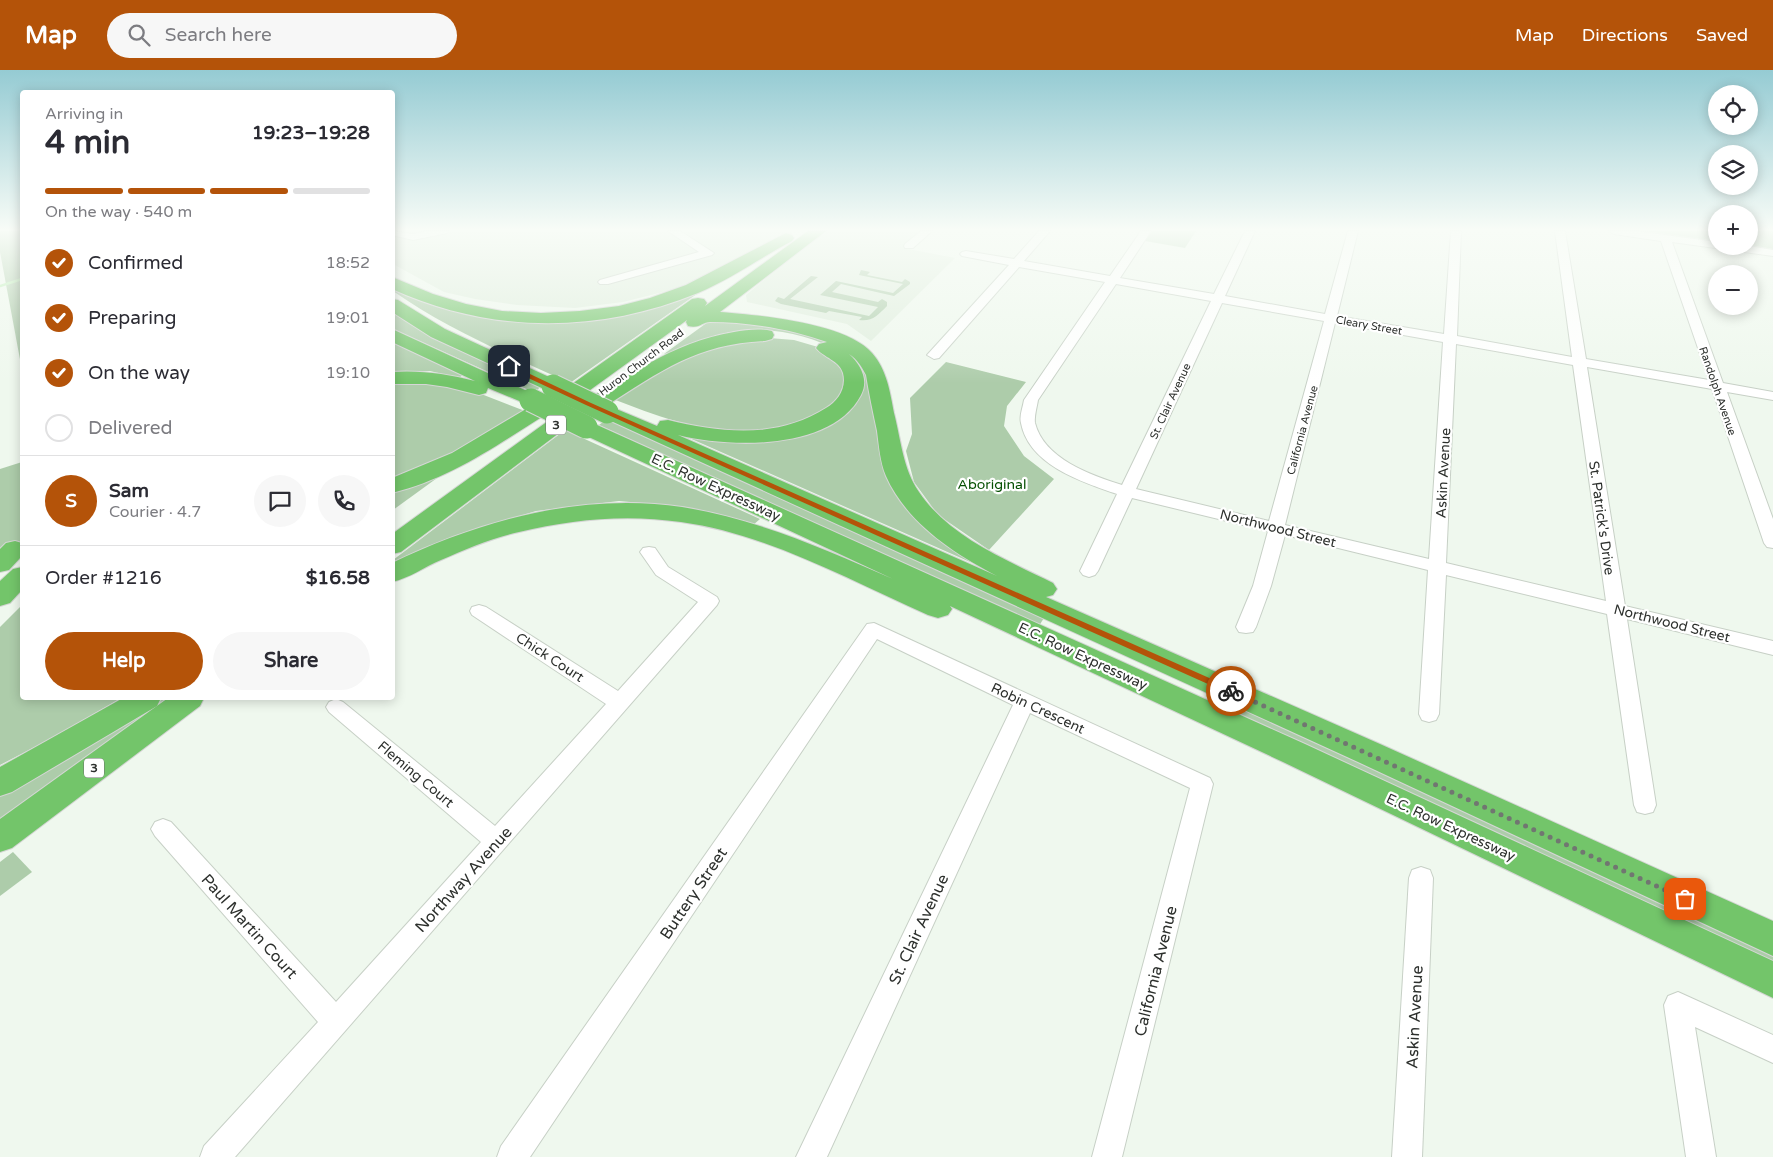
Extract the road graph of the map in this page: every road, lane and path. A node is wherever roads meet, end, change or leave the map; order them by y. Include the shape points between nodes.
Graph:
1 (705, 282) edge
2 (735, 282) edge
3 (745, 282) edge
4 (761, 282) edge
5 (999, 282) edge
6 (1112, 282) edge
7 (1123, 282) edge
8 (1226, 282) edge
9 (1340, 282) edge
10 (1453, 282) edge
11 (1567, 282) edge
12 (1680, 282) edge
13 (395, 283) edge
14 (1218, 298) junction
15 (395, 306) edge
16 (693, 315) junction
17 (1331, 318) junction
18 (794, 328) junction
19 (395, 336) edge
20 (1450, 339) junction
21 (934, 355) dead end
22 (1579, 362) junction
23 (395, 378) edge
24 (590, 381) junction
25 (1716, 386) junction
26 (1773, 396) edge
27 (526, 402) junction
28 (585, 418) junction
29 (395, 485) edge
30 (1127, 492) junction
31 (1276, 528) junction
32 (396, 534) edge
33 (1773, 543) edge
34 (650, 552) dead end
35 (1437, 566) junction
36 (1089, 571) dead end
37 (395, 572) edge
38 (20, 577) edge
39 (0, 597) edge
40 (1616, 610) junction
41 (479, 611) dead end
42 (1246, 627) dead end
43 (874, 629) joint
44 (1773, 648) edge
45 (182, 700) edge
46 (191, 700) edge
47 (1024, 702) junction
48 (620, 703) junction
49 (336, 707) dead end
50 (150, 710) edge
51 (1429, 714) dead end
52 (1294, 753) junction
53 (1369, 753) junction
54 (0, 783) edge
55 (1202, 784) joint
56 (1644, 806) dead end
57 (163, 830) dead end
58 (0, 838) edge
59 (497, 841) junction
60 (1421, 878) dead end
61 (1773, 939) edge
62 (1773, 980) edge
63 (336, 1022) junction
64 (1773, 1049) edge
65 (214, 1157) edge
66 (512, 1157) edge
67 (811, 1157) edge
68 (1107, 1157) edge
69 (1407, 1157) edge
70 (1701, 1157) edge

1 - 13 highway via 647,304 588,315 529,318 480,314 447,306
2 - 16 highway, Huron Church Road / 3
3 - 16 highway, Huron Church Road / 3
4 - 18 highway via 740,298 738,306 749,315
5 - 21 street
6 - 30 street, Northwood Street via 1032,400 1027,421 1037,442 1055,460 1077,474
7 - 14 street, Cleary Street
8 - 14 street, St. Clair Avenue
9 - 17 street, California Avenue
10 - 20 street, Askin Avenue
11 - 22 street, St. Patrick's Drive
12 - 25 street, Randolph Avenue
14 - 17 street, Cleary Street
14 - 30 street, St. Clair Avenue
15 - 28 highway, bridge via 438,333 573,395
16 - 18 highway
16 - 24 highway, Huron Church Road / 3
16 - 28 highway, Huron Church Road / 3
17 - 20 street, Cleary Street
17 - 31 street, California Avenue
18 - 53 highway via 842,341 866,358 876,375 898,476 911,499 950,535 1008,570
19 - 27 highway, E.C. Row Expressway
20 - 22 street, Cleary Street
20 - 35 street, Askin Avenue
22 - 25 street, Cleary Street
22 - 40 street, St. Patrick's Drive
23 - 27 highway via 446,380
24 - 29 highway via 457,459
24 - 32 highway, Huron Church Road / 3
25 - 26 street, Cleary Street
25 - 33 street, Randolph Avenue
27 - 28 highway, E.C. Row Expressway, bridge
28 - 28 highway via 676,354 732,337 772,335 810,342 829,349 844,360 850,366 855,381 850,396 828,417 803,428 770,436 735,438
28 - 32 highway, Huron Church Road / 3
28 - 52 highway, E.C. Row Expressway
28 - 53 highway, E.C. Row Expressway
30 - 31 street, Northwood Street
30 - 36 street, St. Clair Avenue
31 - 35 street, Northwood Street
31 - 42 street, California Avenue via 1262,586
34 - 48 street, Northway Avenue via 662,571 710,601
35 - 40 street, Northwood Street
35 - 51 street, Askin Avenue
37 - 52 highway via 469,539 542,519 595,512 669,513 703,519 768,537 1190,716
38 - 39 highway
40 - 44 street, Northwood Street
40 - 56 street, St. Patrick's Drive
41 - 48 street, Chick Court
43 - 47 street, Robin Crescent
43 - 66 street, Buttery Street
45 - 50 highway, 3
46 - 50 highway
47 - 55 street, Robin Crescent
47 - 67 street, St. Clair Avenue
48 - 59 street, Northway Avenue
49 - 59 street, Fleming Court
50 - 54 highway, 3
50 - 58 highway, 3
52 - 62 highway, E.C. Row Expressway
53 - 61 highway, E.C. Row Expressway
55 - 68 street, California Avenue
57 - 63 street, Paul Martin Court
59 - 63 street, Northway Avenue
60 - 69 street, Askin Avenue
63 - 65 street, Northway Avenue
64 - 70 street via 1678,1005

